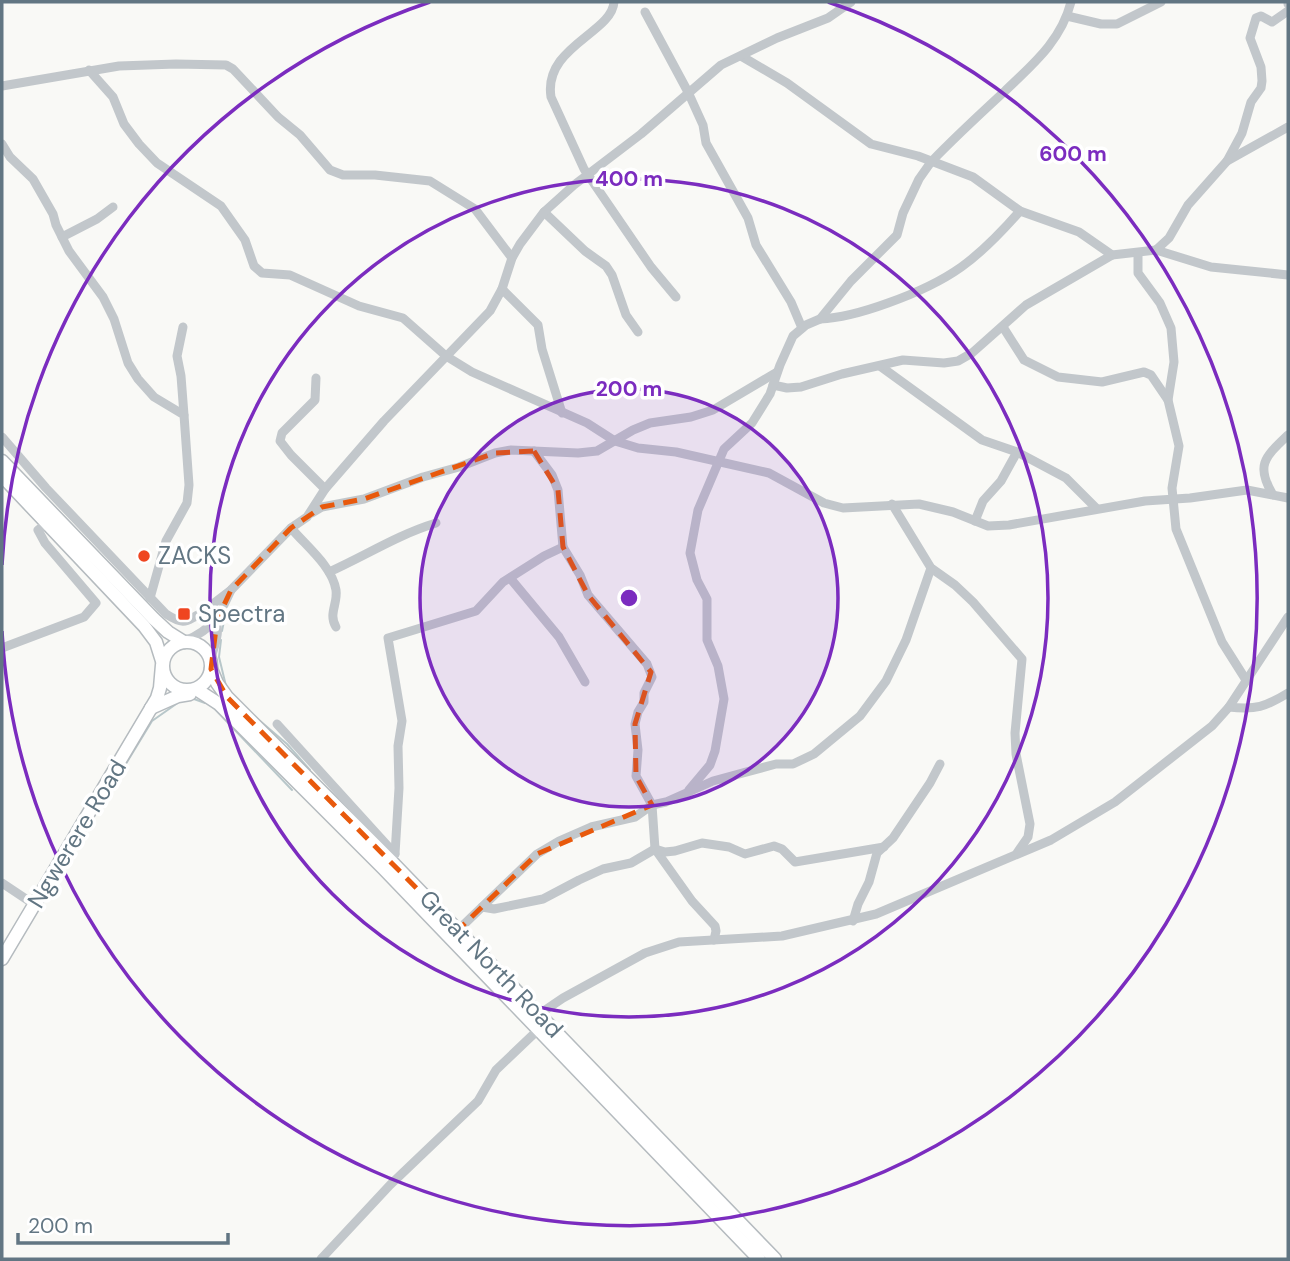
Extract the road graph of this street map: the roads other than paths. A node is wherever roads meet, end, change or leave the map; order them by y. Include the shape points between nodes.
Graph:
1 (614, 2) edge
2 (851, 2) edge
3 (1070, 2) edge
4 (1161, 2) edge
5 (645, 12) dead end
6 (1288, 12) edge
7 (1067, 16) junction
8 (741, 56) junction
9 (89, 70) junction
10 (2, 86) edge
11 (688, 92) junction
12 (1288, 127) edge
13 (2, 144) edge
14 (1227, 161) junction
15 (931, 162) junction
16 (588, 174) junction
17 (113, 207) dead end
18 (1020, 211) junction
19 (544, 212) junction
20 (62, 236) junction
21 (1156, 250) junction
22 (1138, 254) junction
23 (1112, 255) junction
24 (512, 258) junction
25 (1288, 275) edge
26 (502, 289) junction
27 (676, 298) dead end
28 (820, 318) junction
29 (183, 327) dead end
30 (1003, 327) junction
31 (802, 328) junction
32 (638, 332) dead end
33 (446, 356) junction
34 (880, 366) junction
35 (777, 372) junction
36 (316, 378) dead end
37 (773, 386) junction
38 (1168, 400) junction
39 (562, 413) junction
40 (184, 415) junction
41 (1288, 435) edge
42 (2, 437) edge
43 (615, 441) junction
44 (534, 451) junction
45 (1017, 452) junction
46 (2, 461) edge
47 (718, 461) junction
48 (2, 476) edge
49 (325, 489) junction
50 (1273, 495) junction
51 (1173, 498) junction
52 (1288, 498) edge
53 (892, 504) junction
54 (1096, 508) junction
55 (307, 517) junction
56 (975, 522) junction
57 (47, 523) junction
58 (436, 523) dead end
59 (291, 528) junction
60 (563, 547) junction
61 (931, 568) junction
62 (328, 572) junction
63 (510, 578) junction
64 (231, 590) junction
65 (150, 598) junction
66 (201, 613) junction
67 (1288, 617) edge
68 (217, 620) junction
69 (336, 627) dead end
70 (185, 642) junction
71 (2, 648) edge
72 (162, 663) junction
73 (210, 665) junction
74 (1246, 680) junction
75 (585, 682) dead end
76 (194, 689) junction
77 (1288, 693) edge
78 (178, 696) junction
79 (208, 696) junction
80 (1229, 707) junction
81 (151, 708) junction
82 (277, 724) dead end
83 (940, 764) dead end
84 (689, 790) junction
85 (652, 805) junction
86 (884, 847) junction
87 (655, 849) junction
88 (1017, 853) junction
89 (389, 861) junction
90 (2, 883) edge
91 (35, 905) junction
92 (482, 907) junction
93 (853, 921) junction
94 (454, 934) junction
95 (713, 940) junction
96 (2, 959) edge
97 (536, 1021) junction
98 (321, 1259) edge
99 (760, 1259) edge
100 (775, 1259) edge

1 - 16 street via 609,16 566,53 550,86
2 - 8 street via 828,18
3 - 7 street
4 - 7 street via 1117,24
5 - 11 street
6 - 14 street via 1272,22 1256,18 1250,38 1261,67 1261,88
7 - 15 street via 1042,58
8 - 11 street via 721,65
8 - 15 street via 871,144
9 - 10 street
9 - 24 street via 226,65 330,170 343,175 430,181 475,209
9 - 33 street via 113,97 124,124 157,163 220,206 245,240 261,273 290,275 359,306 403,318
11 - 16 street
11 - 31 street via 704,125 706,143
12 - 14 street
13 - 20 street via 33,179
14 - 21 street
15 - 18 street via 973,177
15 - 28 street via 903,213 897,235
16 - 19 street
16 - 27 street
17 - 20 street
18 - 23 street via 1079,232
18 - 28 street via 983,251 940,282 869,310
19 - 24 street
19 - 32 street via 606,266
20 - 40 street via 103,297 138,379 154,397
21 - 22 street
21 - 25 street via 1211,267
22 - 23 street
22 - 38 street via 1138,273 1171,328 1174,362
23 - 30 street via 1026,305
24 - 26 street
26 - 33 street via 490,311
26 - 39 street via 538,325
28 - 31 street
29 - 40 street via 177,356
30 - 34 street via 958,361 903,360
30 - 38 street via 1024,360 1058,377 1102,382 1144,372
31 - 35 street via 793,336
33 - 39 street
33 - 49 street
34 - 37 street via 801,387
34 - 45 street via 982,440
35 - 37 street
35 - 43 street via 713,410 650,423
36 - 49 street via 315,400 282,433 280,441
37 - 47 street via 759,415
38 - 51 street via 1179,446
39 - 43 street
40 - 65 street via 187,503 166,541
41 - 50 street via 1263,465
42 - 65 street
43 - 44 street via 597,452
43 - 47 street
44 - 55 street via 495,453 364,499 322,507
44 - 60 street via 558,490
45 - 54 street via 1066,478
45 - 56 street via 983,500
46 - 70 main road via 154,619
47 - 53 street via 769,473 824,503 843,508
47 - 84 street via 698,510 690,553 707,598 707,640 718,666 723,707 710,765
48 - 57 main road
49 - 55 street
50 - 51 street via 1247,491
50 - 52 street
51 - 54 street
51 - 74 street via 1181,543 1222,642
53 - 56 street via 932,506
53 - 61 street
54 - 56 street via 996,526
55 - 59 street
57 - 71 street via 38,530 45,543 96,603 84,617
57 - 72 main road via 151,634
58 - 62 street via 406,532
59 - 62 street
59 - 64 street
60 - 63 street
60 - 85 street via 588,594 651,673 635,724 636,776
61 - 84 street via 906,640 860,716 806,760 745,771
61 - 88 street via 973,602 1022,659 1016,754 1030,824
62 - 69 street via 337,593 332,617
63 - 75 street via 559,637
63 - 89 street via 476,611 388,638 402,721
64 - 66 street
64 - 68 street
65 - 66 street via 180,622
66 - 68 street via 208,612
67 - 74 street
68 - 70 street
68 - 73 street
70 - 72 main road via 170,647
70 - 73 main road via 199,645
72 - 76 main road via 170,683
72 - 81 main road, Ngwerere Road via 160,688
73 - 76 main road via 206,681
73 - 89 main road, Great North Road via 227,697
74 - 80 street
76 - 78 main road
76 - 79 main road, Great North Road
77 - 80 street via 1255,709
78 - 79 main road
78 - 81 main road
79 - 89 main road, Great North Road
80 - 88 street via 1212,726 1115,802 1051,840
81 - 91 main road, Ngwerere Road
82 - 89 street
83 - 86 street
84 - 85 street
85 - 87 street
85 - 92 street via 635,817 590,827 537,854
86 - 87 street via 794,862 774,846 745,854 702,843 675,851
86 - 93 street via 873,861
87 - 92 street via 543,899 494,909
87 - 95 street via 715,926
88 - 93 street
89 - 94 main road, Great North Road
90 - 91 street
91 - 96 main road, Ngwerere Road
92 - 94 street
93 - 95 street via 782,936
94 - 97 main road, Great North Road
95 - 97 street via 679,942 645,953
97 - 98 street via 496,1070 478,1101
97 - 99 main road, Great North Road
97 - 100 main road, Great North Road

